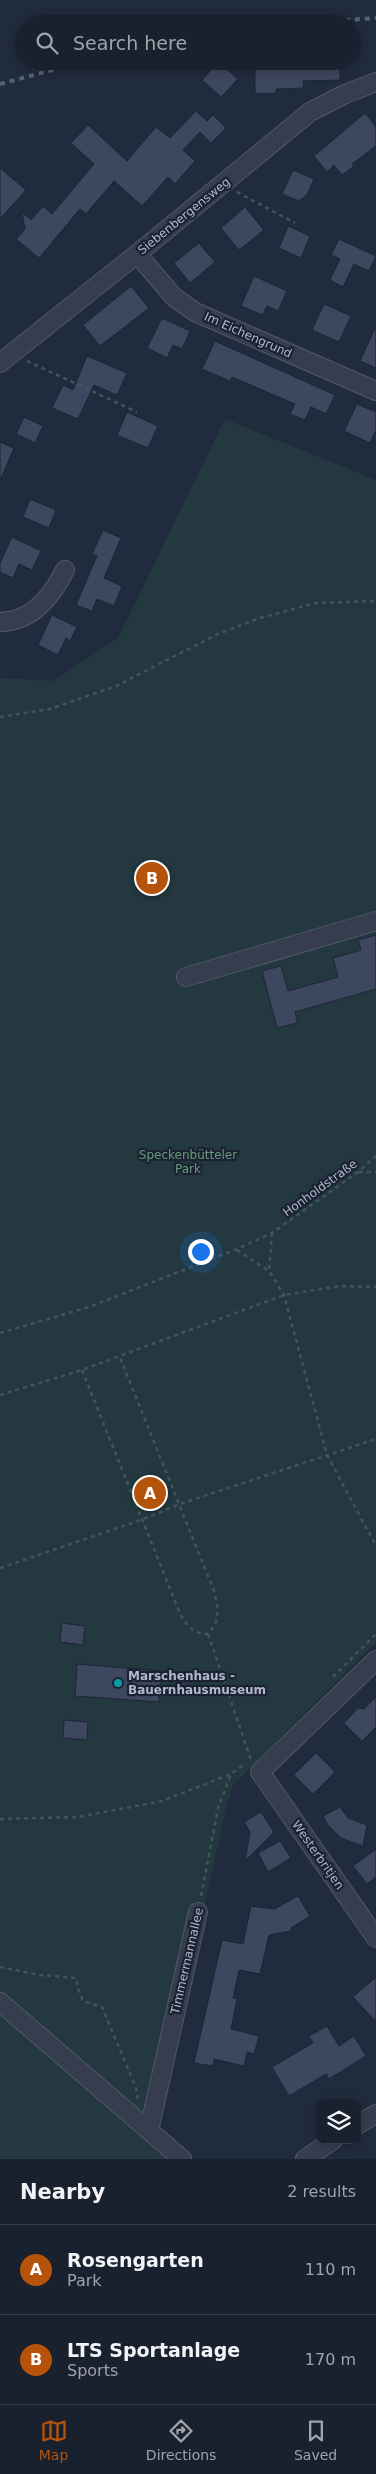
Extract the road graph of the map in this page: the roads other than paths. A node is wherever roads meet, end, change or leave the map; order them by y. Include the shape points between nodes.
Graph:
1 (376, 82) edge
2 (137, 254) junction
3 (6, 358) edge
4 (376, 391) edge
5 (65, 570) dead end
6 (0, 622) edge
7 (376, 921) edge
8 (186, 977) dead end
9 (376, 1660) edge
10 (198, 1912) road end
11 (376, 1938) edge
12 (0, 2002) edge
13 (376, 2114) edge
14 (361, 2123) edge
15 (146, 2128) junction
16 (328, 2144) edge
17 (182, 2159) edge
18 (305, 2159) edge

1 - 2 street, Siebenbergensweg via 310,112
2 - 3 street, Siebenbergensweg
2 - 4 street, Im Eichengrund via 174,297 195,312
5 - 6 street via 53,594 34,611
7 - 8 street
9 - 11 street, Westerbritjen via 256,1766
10 - 15 street, Timmermannallee
12 - 15 street
13 - 14 street
15 - 17 street
16 - 18 street

